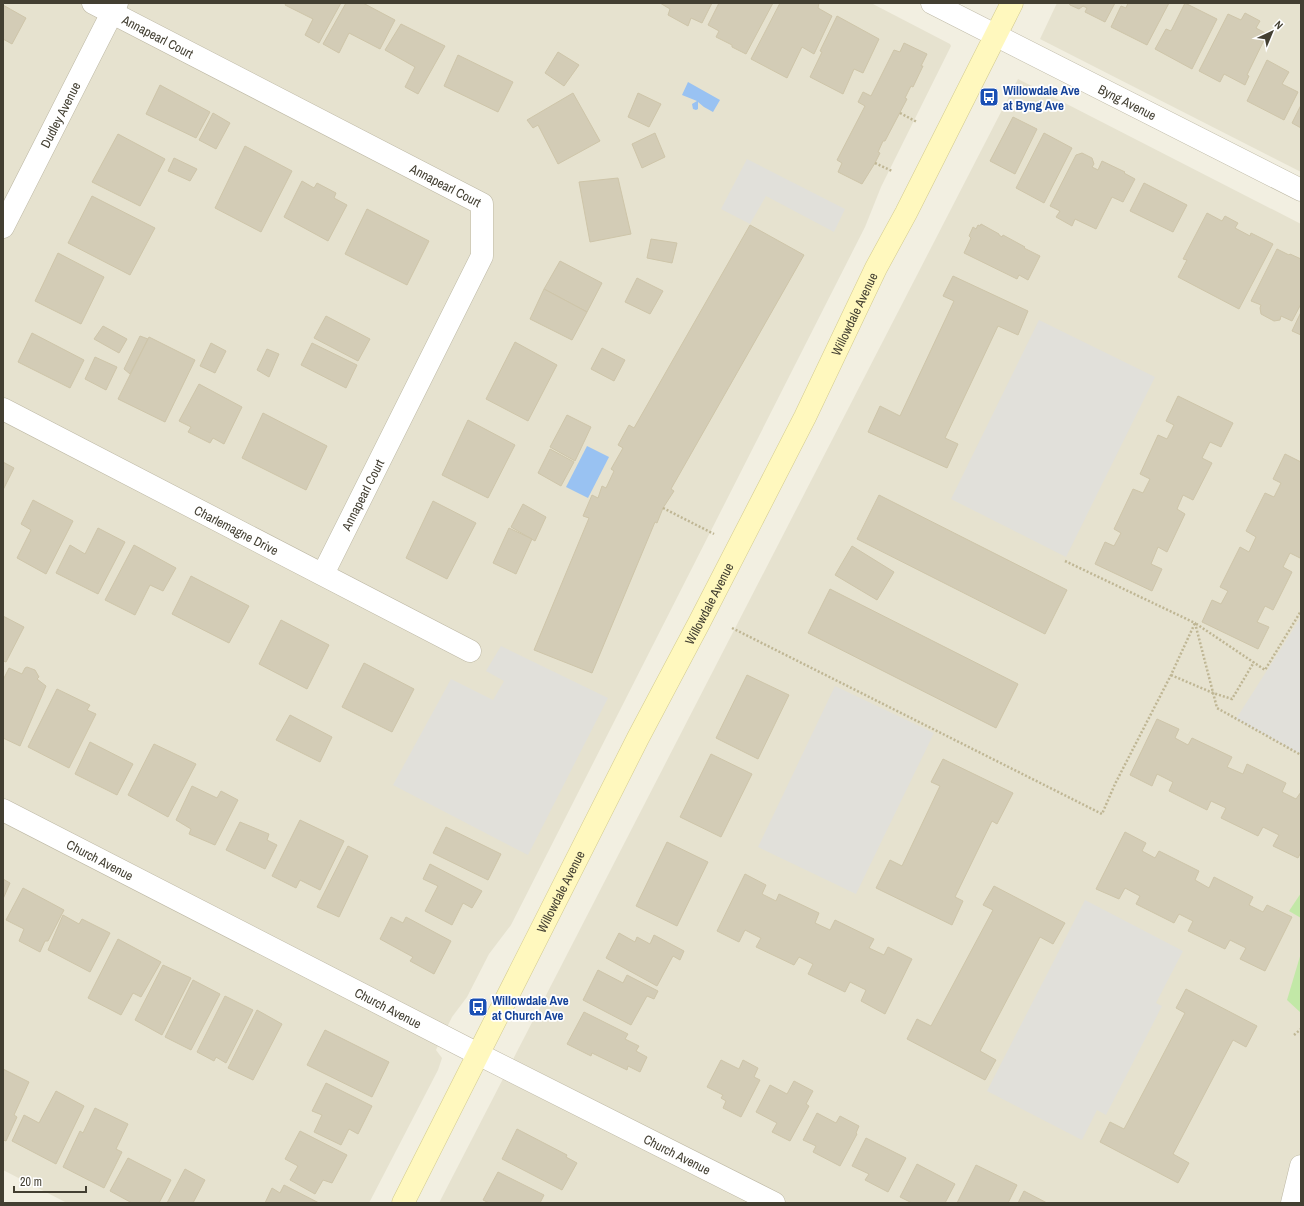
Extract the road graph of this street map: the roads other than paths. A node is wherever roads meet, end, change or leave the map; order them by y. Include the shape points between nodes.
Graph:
1 (932, 3) edge
2 (1012, 3) edge
3 (107, 6) edge
4 (995, 35) junction
5 (1301, 190) edge
6 (3, 227) edge
7 (3, 409) edge
8 (323, 574) junction
9 (470, 651) dead end
10 (3, 810) edge
11 (478, 1054) junction
12 (1301, 1166) edge
13 (403, 1203) edge
14 (774, 1203) edge
15 (1292, 1203) edge

1 - 4 street, Byng Avenue
2 - 4 street, Willowdale Avenue
3 - 6 street, Dudley Avenue
3 - 8 street, Annapearl Court via 482,204 482,256
4 - 5 street, Byng Avenue
4 - 11 street, Willowdale Avenue via 876,268 805,417
7 - 8 street, Charlemagne Drive
8 - 9 street, Charlemagne Drive
10 - 11 street, Church Avenue
11 - 13 street, Willowdale Avenue
11 - 14 street, Church Avenue
12 - 15 street

